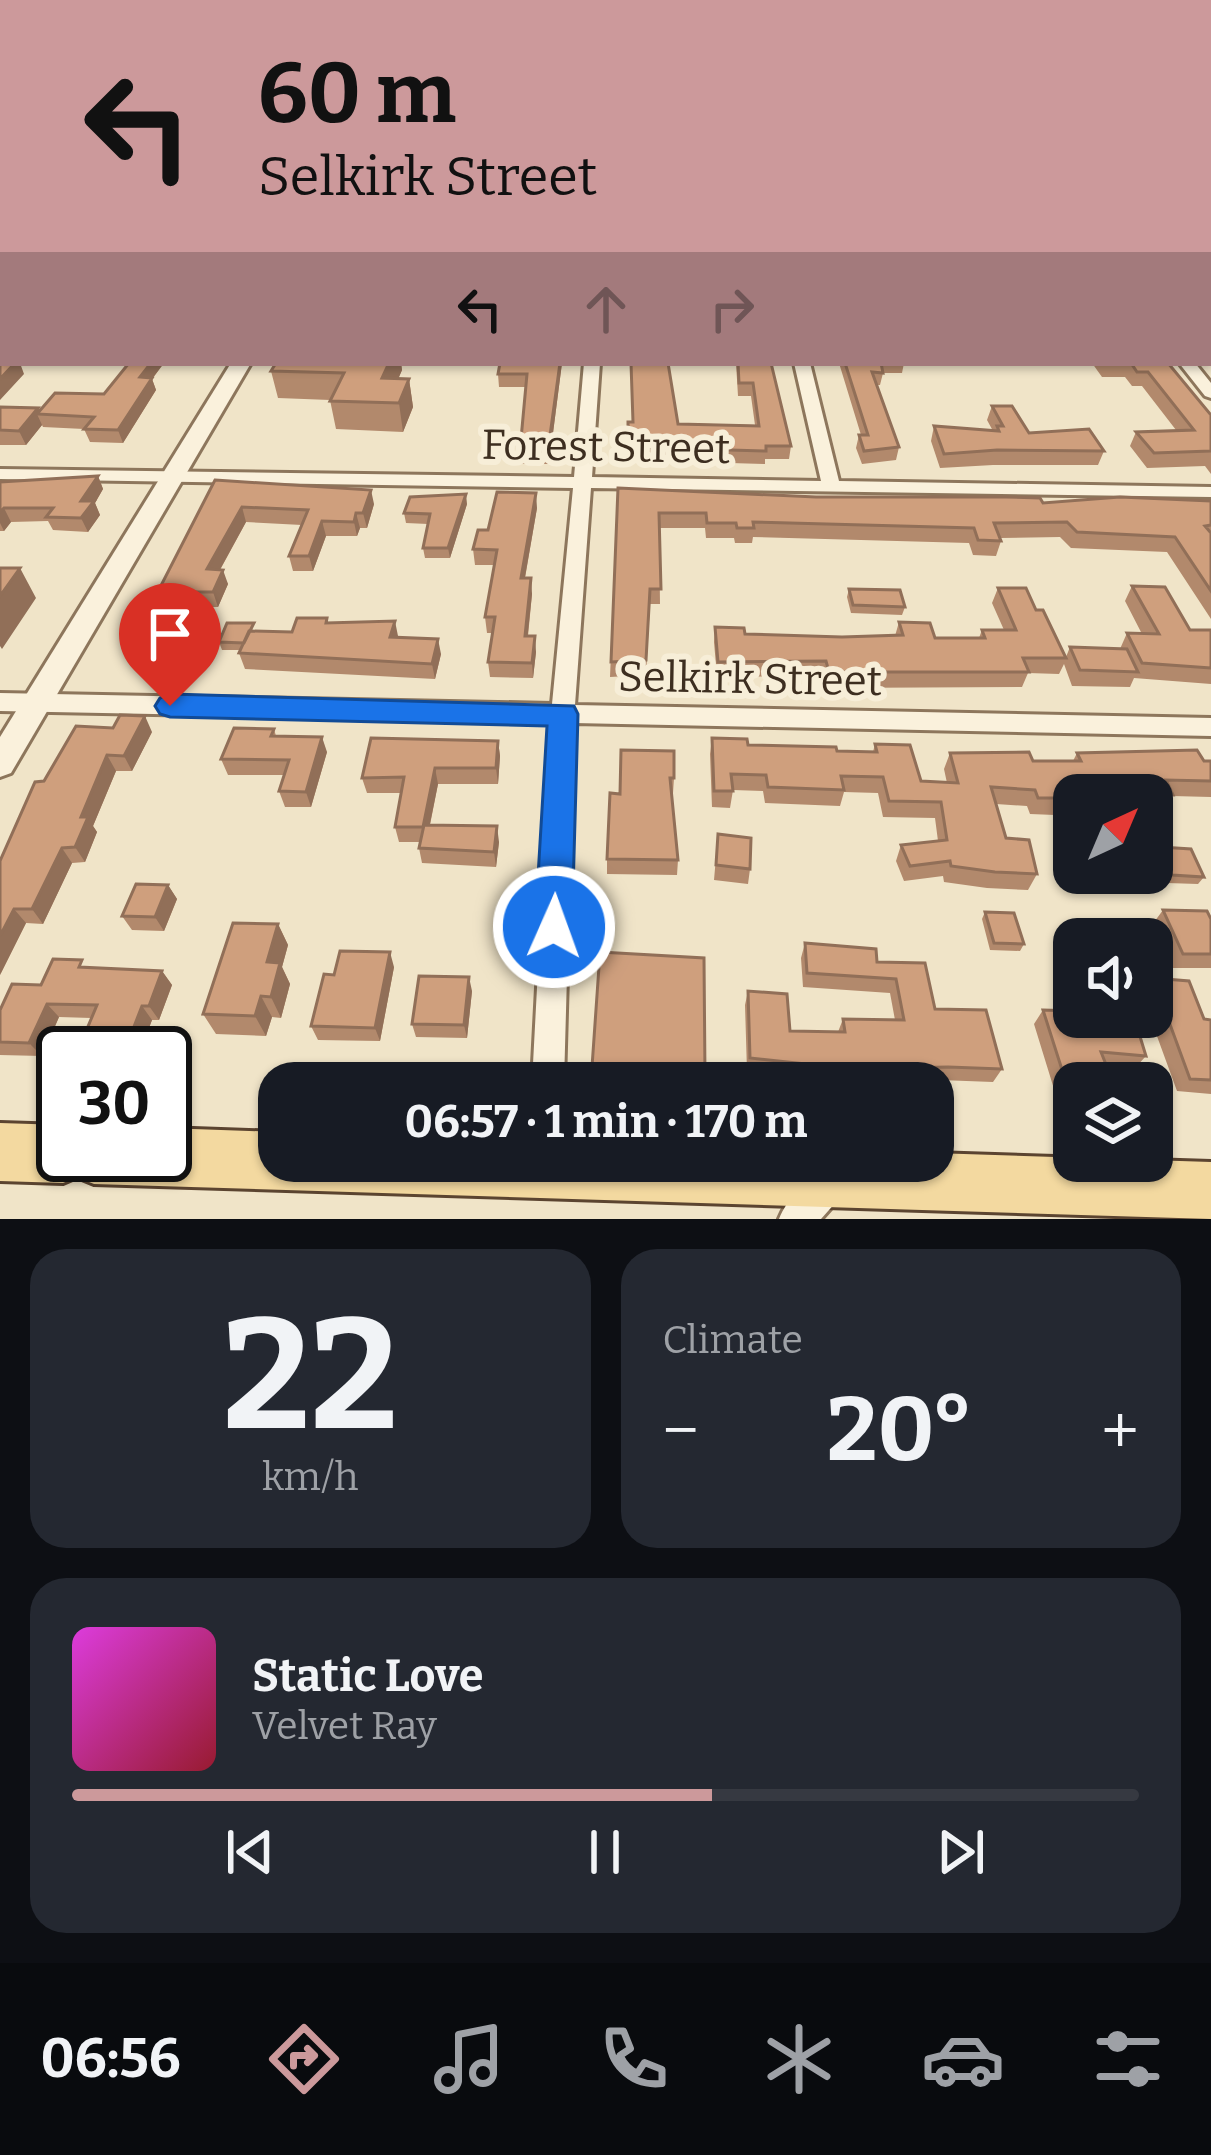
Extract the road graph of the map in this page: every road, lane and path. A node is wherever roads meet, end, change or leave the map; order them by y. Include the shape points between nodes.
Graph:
1 (239, 366) edge
2 (592, 366) edge
3 (803, 366) edge
4 (1189, 366) edge
5 (1211, 393) edge
6 (0, 474) edge
7 (169, 478) junction
8 (583, 485) junction
9 (831, 485) junction
10 (1211, 492) edge
11 (0, 702) edge
12 (35, 704) junction
13 (563, 714) junction
14 (1211, 727) edge
15 (0, 764) edge
16 (549, 1062) edge
17 (0, 1152) edge
18 (36, 1153) edge
19 (192, 1158) edge
20 (258, 1160) edge
21 (672, 1182) edge
22 (1211, 1192) edge
23 (814, 1201) edge

1 - 7 street
2 - 8 street
3 - 9 street
4 - 5 street
6 - 7 street, Forest Street
7 - 8 street, Forest Street
7 - 12 street
8 - 9 street, Forest Street
8 - 13 street
9 - 10 street, Forest Street
11 - 12 street, Selkirk Street
12 - 13 street, Selkirk Street
12 - 15 street
13 - 14 street, Selkirk Street
13 - 16 street
17 - 18 main road
19 - 20 main road
21 - 23 main road
22 - 23 main road

